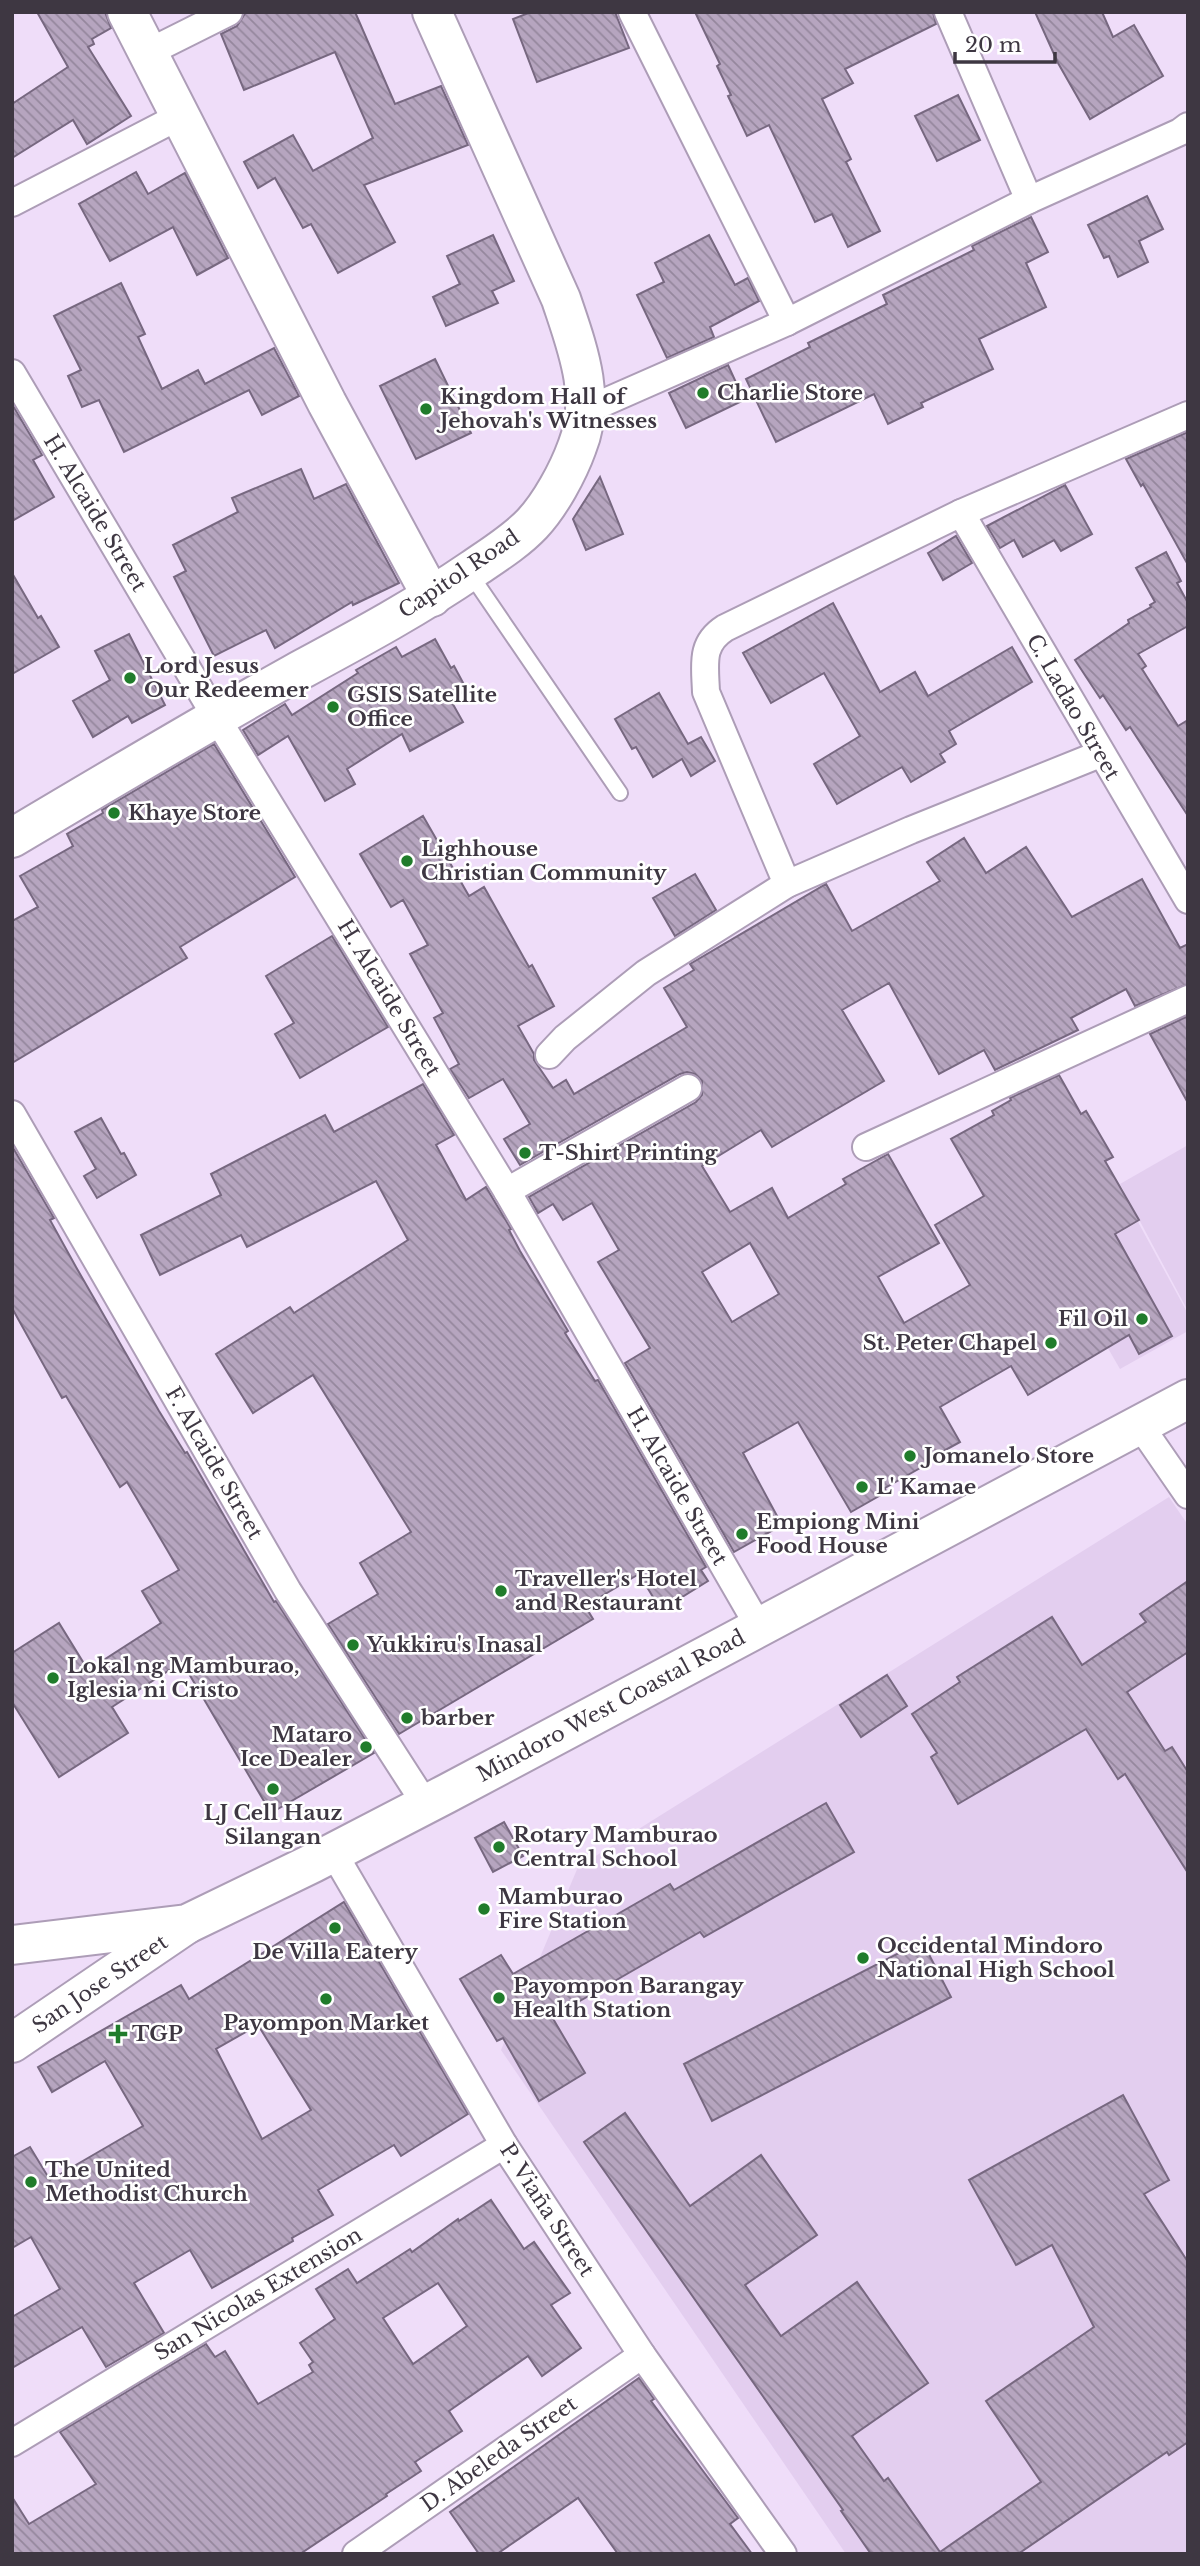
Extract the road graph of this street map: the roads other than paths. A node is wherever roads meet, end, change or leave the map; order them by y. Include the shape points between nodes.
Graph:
1 (127, 12) edge
2 (229, 12) edge
3 (432, 12) edge
4 (632, 12) edge
5 (948, 12) edge
6 (147, 53) junction
7 (180, 116) junction
8 (1185, 135) edge
9 (1030, 200) junction
10 (12, 203) edge
11 (787, 322) junction
12 (12, 373) edge
13 (587, 410) junction
14 (1188, 415) edge
15 (961, 513) junction
16 (469, 571) junction
17 (432, 597) junction
18 (216, 717) junction
19 (1100, 754) junction
20 (621, 793) dead end
21 (12, 838) edge
22 (787, 884) junction
23 (1188, 900) edge
24 (1188, 999) edge
25 (549, 1055) dead end
26 (688, 1088) dead end
27 (12, 1114) edge
28 (866, 1147) dead end
29 (507, 1191) junction
30 (1188, 1399) edge
31 (1139, 1424) junction
32 (1188, 1495) edge
33 (759, 1627) junction
34 (426, 1805) junction
35 (333, 1852) junction
36 (187, 1924) junction
37 (12, 1945) edge
38 (12, 2043) edge
39 (504, 2145) junction
40 (642, 2355) junction
41 (12, 2443) edge
42 (356, 2554) edge
43 (783, 2554) edge

1 - 6 street
2 - 6 street
3 - 13 street, Capitol Road via 561,299 583,374
4 - 11 street
5 - 9 street
6 - 7 street
7 - 10 street
7 - 17 street
8 - 9 street
9 - 11 street
11 - 13 street
12 - 18 street, H. Alcaide Street
13 - 16 street, Capitol Road via 562,481 532,524
14 - 15 street
15 - 19 street, C. Ladao Street
15 - 22 street via 711,637 704,659 706,692
16 - 17 street, Capitol Road
16 - 20 lane
17 - 18 street, Capitol Road
18 - 21 street, Capitol Road
18 - 29 street, H. Alcaide Street
19 - 22 street
19 - 23 street, C. Ladao Street
22 - 25 street via 646,973
24 - 28 street
26 - 29 street
27 - 34 street, F. Alcaide Street via 288,1591
29 - 33 street, H. Alcaide Street
30 - 31 street, Mindoro West Coastal Road
31 - 32 street
31 - 33 street, Mindoro West Coastal Road
33 - 34 street, Mindoro West Coastal Road
34 - 35 street, Mindoro West Coastal Road
35 - 36 street, Mindoro West Coastal Road
35 - 39 street, P. Viaña Street
36 - 37 street, Mindoro West Coastal Road
36 - 38 street, San Jose Street
39 - 40 street, P. Viaña Street
39 - 41 street, San Nicolas Extension
40 - 42 street, D. Abeleda Street
40 - 43 street, P. Viaña Street

